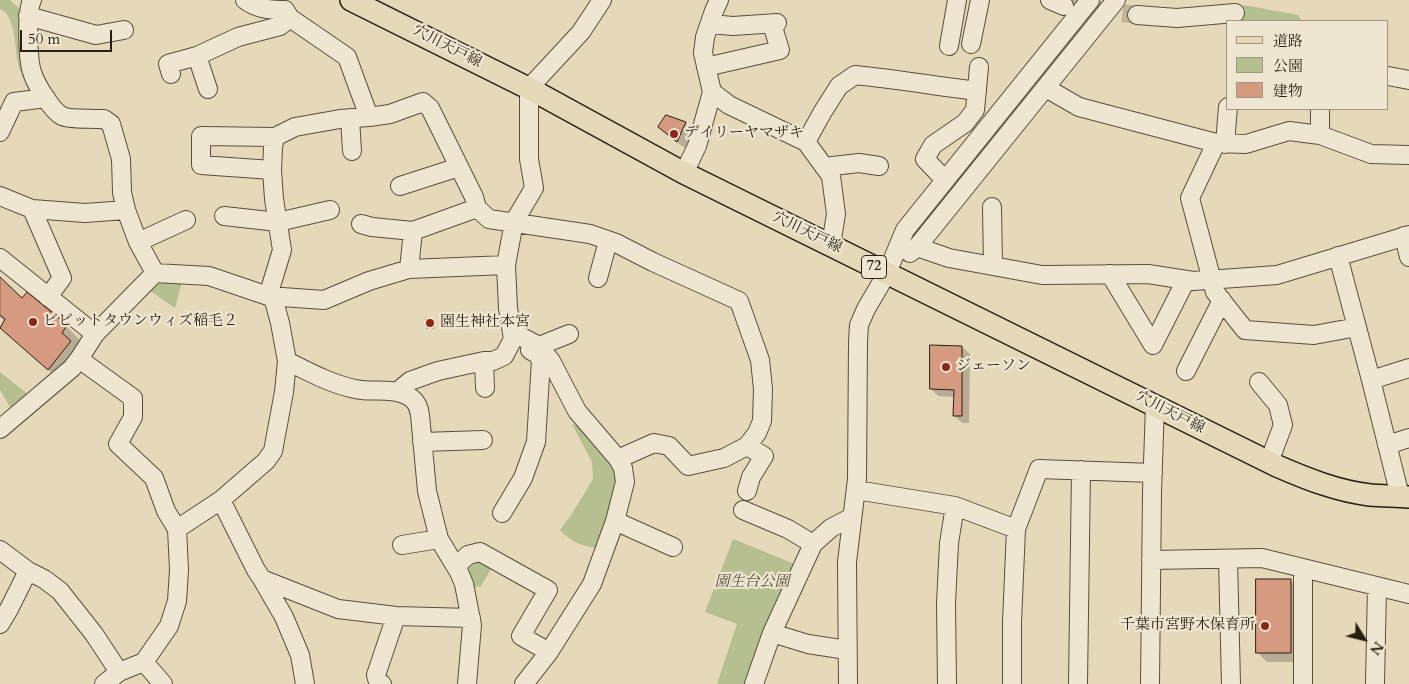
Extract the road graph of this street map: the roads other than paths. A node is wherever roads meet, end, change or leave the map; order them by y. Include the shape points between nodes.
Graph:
1 (244, 0) edge
2 (351, 0) edge
3 (602, 0) edge
4 (719, 0) edge
5 (958, 0) edge
6 (980, 0) edge
7 (1090, 0) edge
8 (1116, 0) edge
9 (30, 8) edge
10 (1236, 11) edge
11 (1137, 15) tunnel mouth
12 (290, 18) junction
13 (710, 24) junction
14 (124, 30) dead end
15 (971, 44) dead end
16 (949, 46) dead end
17 (197, 56) junction
18 (706, 67) junction
19 (979, 67) dead end
20 (171, 74) dead end
21 (1389, 76) edge
22 (1409, 80) edge
23 (528, 88) junction
24 (1046, 88) junction
25 (208, 89) dead end
26 (977, 91) junction
27 (712, 92) junction
28 (46, 98) junction
29 (7, 101) edge
30 (1228, 110) edge
31 (1320, 110) edge
32 (369, 117) junction
33 (350, 118) junction
34 (0, 132) edge
35 (1320, 135) junction
36 (275, 137) junction
37 (806, 142) junction
38 (1221, 144) junction
39 (352, 151) dead end
40 (1409, 155) edge
41 (879, 166) dead end
42 (459, 167) junction
43 (824, 167) junction
44 (272, 170) junction
45 (684, 173) junction
46 (945, 180) junction
47 (400, 186) dead end
48 (0, 196) edge
49 (992, 207) dead end
50 (477, 208) junction
51 (32, 209) junction
52 (126, 210) junction
53 (330, 210) dead end
54 (224, 216) dead end
55 (186, 220) dead end
56 (278, 222) junction
57 (514, 222) junction
58 (361, 224) dead end
59 (413, 230) junction
60 (1407, 236) edge
61 (608, 240) junction
62 (138, 242) junction
63 (831, 245) junction
64 (917, 247) junction
65 (1338, 256) junction
66 (1409, 257) edge
67 (0, 258) edge
68 (506, 265) junction
69 (993, 266) junction
70 (409, 269) junction
71 (155, 273) junction
72 (887, 273) junction
73 (1110, 274) junction
74 (598, 278) dead end
75 (1211, 279) junction
76 (1186, 280) junction
77 (48, 297) junction
78 (271, 297) junction
79 (1222, 300) junction
80 (1357, 327) junction
81 (95, 334) junction
82 (569, 334) dead end
83 (513, 336) junction
84 (539, 346) junction
85 (79, 359) junction
86 (287, 361) junction
87 (484, 361) junction
88 (1409, 368) edge
89 (1186, 371) dead end
90 (1371, 380) junction
91 (1259, 382) dead end
92 (485, 388) dead end
93 (397, 392) junction
94 (1155, 405) junction
95 (0, 429) edge
96 (1409, 438) edge
97 (483, 440) dead end
98 (422, 442) junction
99 (1387, 445) junction
100 (747, 446) junction
101 (618, 459) junction
102 (1269, 462) junction
103 (1081, 470) junction
104 (1153, 473) junction
105 (856, 490) junction
106 (747, 491) dead end
107 (1404, 496) edge
108 (221, 500) junction
109 (955, 506) junction
110 (743, 510) dead end
111 (502, 513) dead end
112 (852, 517) junction
113 (615, 521) junction
114 (177, 529) junction
115 (1016, 529) junction
116 (439, 539) junction
117 (813, 544) junction
118 (402, 545) dead end
119 (673, 547) dead end
120 (1, 553) edge
121 (1228, 559) junction
122 (1151, 560) junction
123 (456, 566) junction
124 (1302, 568) junction
125 (28, 571) junction
126 (262, 578) junction
127 (1376, 586) junction
128 (1409, 594) edge
129 (396, 616) junction
130 (471, 618) junction
131 (0, 624) edge
132 (772, 633) junction
133 (847, 650) junction
134 (549, 652) junction
135 (144, 662) junction
136 (119, 672) junction
137 (104, 684) edge
138 (163, 684) edge
139 (305, 684) edge
140 (382, 684) edge
141 (467, 684) edge
142 (524, 684) edge
143 (754, 684) edge
144 (848, 684) edge
145 (947, 684) edge
146 (1012, 684) edge
147 (1078, 684) edge
148 (1150, 684) edge
149 (1231, 684) edge
150 (1303, 684) edge
151 (1375, 684) edge

1 - 12 street via 265,10 284,10
2 - 23 main road, 穴川天戸線 / 72
3 - 23 street via 581,32
4 - 13 street
5 - 16 street
6 - 15 street
7 - 46 street
8 - 24 street
9 - 14 street via 96,35
9 - 28 street via 31,70
10 - 11 street via 1177,18
12 - 17 street via 280,26 238,37
12 - 32 street via 347,57
13 - 18 street via 704,37
13 - 18 street via 775,24 780,50
17 - 20 street via 168,64
17 - 25 street
18 - 27 street
19 - 26 street
21 - 22 street
23 - 45 main road, 穴川天戸線 / 72
23 - 57 street via 529,159 534,188
24 - 38 street via 1079,107
24 - 64 street
26 - 37 street via 855,75 839,86
26 - 46 street via 975,110 965,123 933,145 925,159
27 - 37 street via 729,105
27 - 45 street via 697,146
28 - 29 street
28 - 52 street via 64,117 100,118 111,124 121,158
29 - 34 street
30 - 38 street
31 - 35 street
32 - 33 street
32 - 42 street via 390,114 422,102 430,108
33 - 36 street via 295,127
33 - 39 street
35 - 38 street via 1289,131 1246,144
35 - 40 street via 1371,154
36 - 44 street
36 - 44 street via 201,136 201,165
37 - 43 street
38 - 75 street via 1190,198
41 - 43 street via 859,163
42 - 47 street
42 - 50 street
43 - 63 street via 831,176 836,214
44 - 56 street
45 - 63 main road, 穴川天戸線 / 72
46 - 72 street via 905,230
48 - 51 street
49 - 69 street
50 - 57 street via 489,219
50 - 59 street
51 - 52 street via 85,213
51 - 77 street via 62,278
52 - 62 street
53 - 56 street
54 - 56 street
55 - 62 street
56 - 78 street via 282,250
57 - 61 street via 590,234
57 - 68 street
58 - 59 street
59 - 70 street
60 - 65 street
60 - 66 street
61 - 74 street
61 - 100 street via 739,301 760,360 763,389 762,421
62 - 71 street
63 - 72 main road, 穴川天戸線 / 72
64 - 69 street via 948,258
64 - 72 street
65 - 75 street via 1277,275
65 - 80 street
67 - 77 street
68 - 70 street
68 - 83 street
69 - 73 street via 1042,275
70 - 78 street via 324,300
71 - 78 street via 210,276
71 - 81 street
72 - 94 main road, 穴川天戸線 / 72
72 - 105 street via 859,325
73 - 76 street via 1148,274
73 - 76 street via 1153,345
75 - 76 street
75 - 79 street
77 - 81 street
78 - 86 street
79 - 80 street via 1245,330 1314,335
79 - 89 street
80 - 90 street
81 - 85 street
82 - 84 street
83 - 84 street
83 - 87 street via 504,356
83 - 111 street via 541,360 540,385 536,442 523,478
84 - 101 street via 551,361 577,411
85 - 95 street
85 - 114 street via 133,398 133,417 118,444 154,478 166,511
86 - 93 street via 337,385 357,390
86 - 108 street via 272,451 266,461
87 - 92 street
87 - 93 street via 438,370 410,381
88 - 90 street
90 - 99 street
91 - 102 street via 1278,405 1283,425
93 - 98 street via 409,396 418,405
94 - 102 main road, 穴川天戸線 / 72
94 - 104 street
96 - 99 street
97 - 98 street
98 - 116 street via 427,491
99 - 107 street
100 - 101 street via 724,458 688,466 669,446 654,443
100 - 106 street via 764,456 751,477
101 - 113 street via 625,482
102 - 107 main road, 穴川天戸線 / 72 via 1313,482 1342,490
103 - 104 street
103 - 115 street via 1039,469
103 - 147 street
104 - 122 street
105 - 109 street
105 - 112 street
108 - 114 street
108 - 126 street
109 - 115 street
109 - 145 street via 949,543 946,603
110 - 117 street via 788,529
112 - 117 street via 831,528
112 - 133 street via 847,562
113 - 119 street
113 - 134 street via 592,584
114 - 135 street via 177,600 169,626
115 - 146 street
116 - 118 street
116 - 123 street
117 - 132 street
120 - 125 street
121 - 122 street
121 - 124 street via 1262,558
121 - 149 street
122 - 148 street
123 - 130 street via 464,584
123 - 134 street via 468,555 480,552 548,590 522,636
124 - 127 street
124 - 150 street
125 - 131 street
125 - 136 street via 60,591
126 - 129 street via 338,609
126 - 139 street via 300,655
127 - 128 street
127 - 151 street
129 - 130 street
129 - 140 street via 376,674
130 - 141 street
132 - 133 street via 808,644
132 - 143 street
133 - 144 street
134 - 142 street
135 - 136 street
135 - 138 street
136 - 137 street

